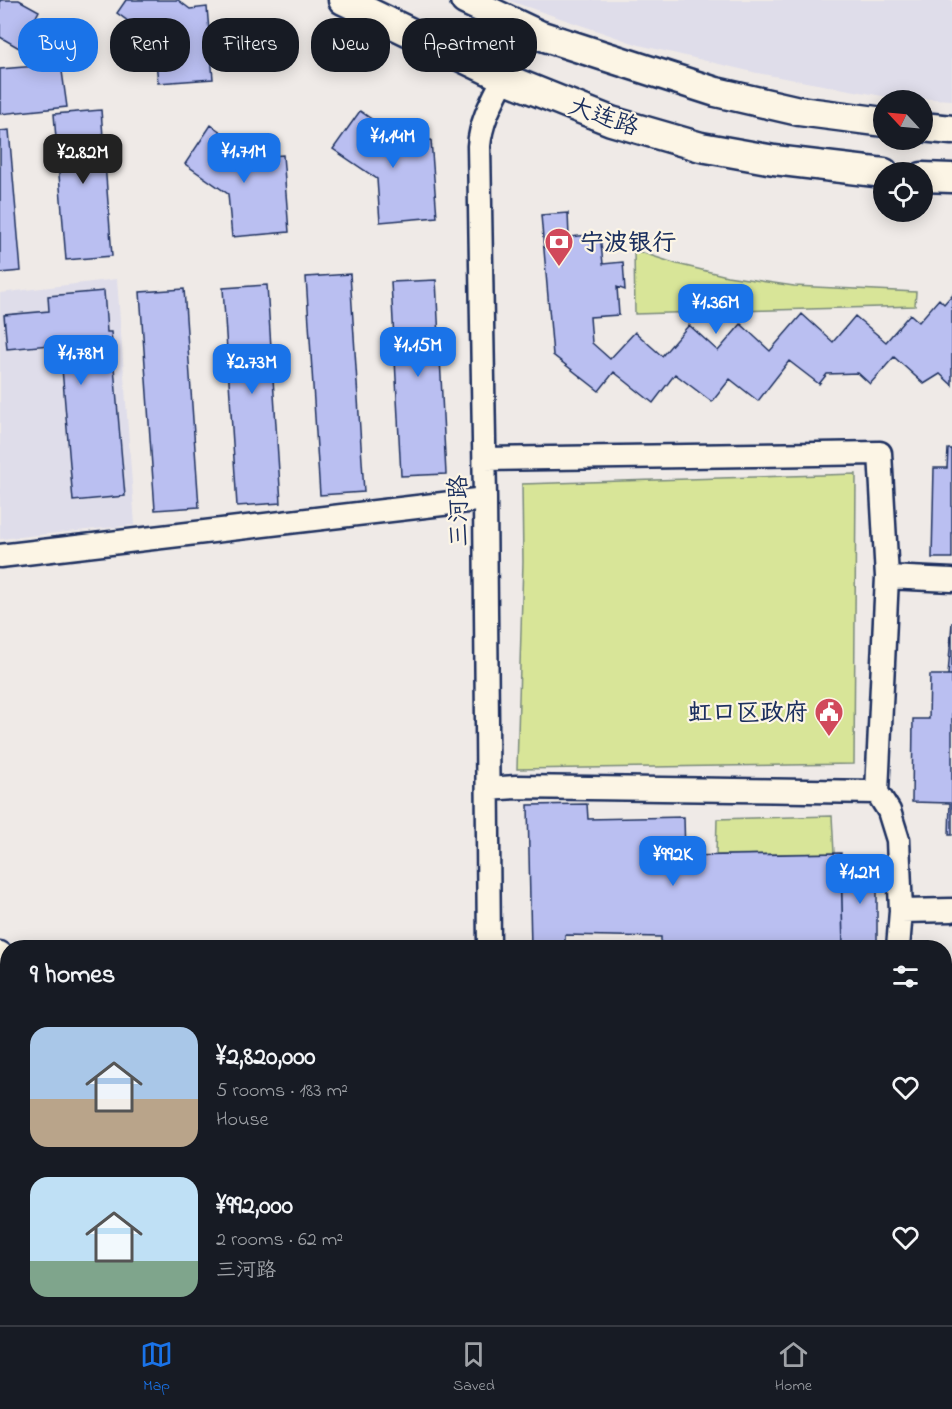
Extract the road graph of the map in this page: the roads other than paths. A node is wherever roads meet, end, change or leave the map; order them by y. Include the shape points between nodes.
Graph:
1 (343, 0) edge
2 (465, 0) edge
3 (504, 78) junction
4 (873, 121) edge
5 (933, 128) edge
6 (952, 130) edge
7 (873, 172) edge
8 (933, 177) edge
9 (952, 178) edge
10 (485, 459) junction
11 (485, 499) junction
12 (0, 556) edge
13 (887, 577) junction
14 (952, 580) edge
15 (488, 789) junction
16 (877, 792) junction
17 (952, 910) edge
18 (901, 911) junction
19 (489, 940) edge
20 (899, 940) edge

1 - 3 main road, 大连路
2 - 4 main road via 538,35 716,92 799,111
3 - 7 main road, 大连路 via 611,121 701,147
3 - 10 street, 三河路 via 486,113 479,146
5 - 6 main road
8 - 9 main road
10 - 11 street, 三河路
10 - 13 street via 880,453
11 - 12 street
11 - 15 street, 三河路
13 - 14 street
13 - 16 street
15 - 16 street
15 - 19 street, 三河路
16 - 18 street via 889,811 898,840
17 - 18 street
18 - 20 street

